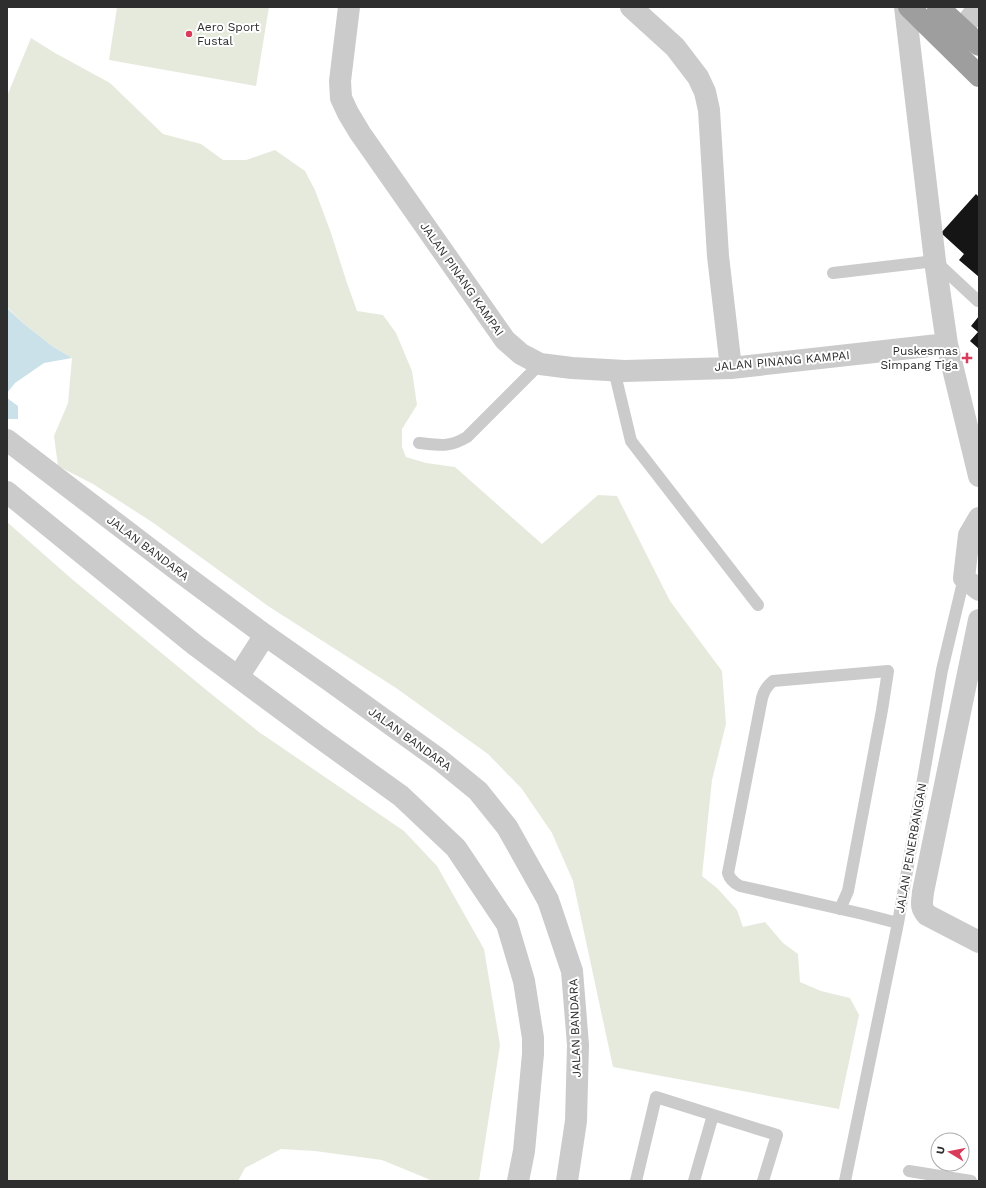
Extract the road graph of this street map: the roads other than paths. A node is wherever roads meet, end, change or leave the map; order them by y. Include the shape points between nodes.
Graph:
1 (350, 7) edge
2 (631, 7) edge
3 (905, 7) edge
4 (909, 7) edge
5 (938, 7) edge
6 (979, 7) edge
7 (962, 29) junction
8 (979, 45) edge
9 (979, 76) edge
10 (935, 261) junction
11 (833, 273) dead end
12 (978, 301) dead end
13 (947, 344) junction
14 (540, 364) junction
15 (731, 368) junction
16 (614, 370) junction
17 (7, 440) edge
18 (419, 443) dead end
19 (979, 476) edge
20 (7, 492) edge
21 (979, 518) edge
22 (972, 584) edge
23 (758, 605) dead end
24 (979, 620) edge
25 (265, 635) junction
26 (975, 669) edge
27 (238, 677) junction
28 (840, 909) junction
29 (898, 923) junction
30 (979, 942) edge
31 (713, 1115) junction
32 (910, 1170) dead end
33 (518, 1181) edge
34 (567, 1181) edge
35 (636, 1181) edge
36 (694, 1181) edge
37 (763, 1181) edge
38 (845, 1181) edge
39 (971, 1181) edge

1 - 14 street, JALAN PINANG KAMPAI via 340,81 341,98 348,113 505,340 521,354
2 - 15 street via 675,47 698,77 705,92 709,110 718,256
3 - 10 street
4 - 9 highway
5 - 7 highway
6 - 7 street
7 - 8 highway
10 - 11 lane
10 - 12 lane
10 - 13 street
13 - 15 street, JALAN PINANG KAMPAI
13 - 19 street
14 - 16 street, JALAN PINANG KAMPAI
14 - 18 lane via 467,437 457,443 442,446
15 - 16 street, JALAN PINANG KAMPAI
16 - 23 lane via 631,440
17 - 25 street, JALAN BANDARA
20 - 27 street
21 - 22 street, JALAN PENERBANGAN via 969,535
22 - 29 lane, JALAN PENERBANGAN via 942,670
24 - 26 street
25 - 27 street
25 - 34 street, JALAN BANDARA via 440,760 478,791 507,827 548,900 572,971 578,1045 576,1121
26 - 30 street via 922,904 927,915
27 - 33 street via 401,796 456,848 507,924 524,981 533,1038 524,1151
28 - 28 lane via 848,891 888,671 773,681 764,690 762,698 728,873 732,882 740,886
28 - 29 lane
29 - 38 lane, JALAN PENERBANGAN
31 - 35 lane via 656,1097
31 - 36 lane
31 - 37 lane via 777,1134
32 - 39 lane

